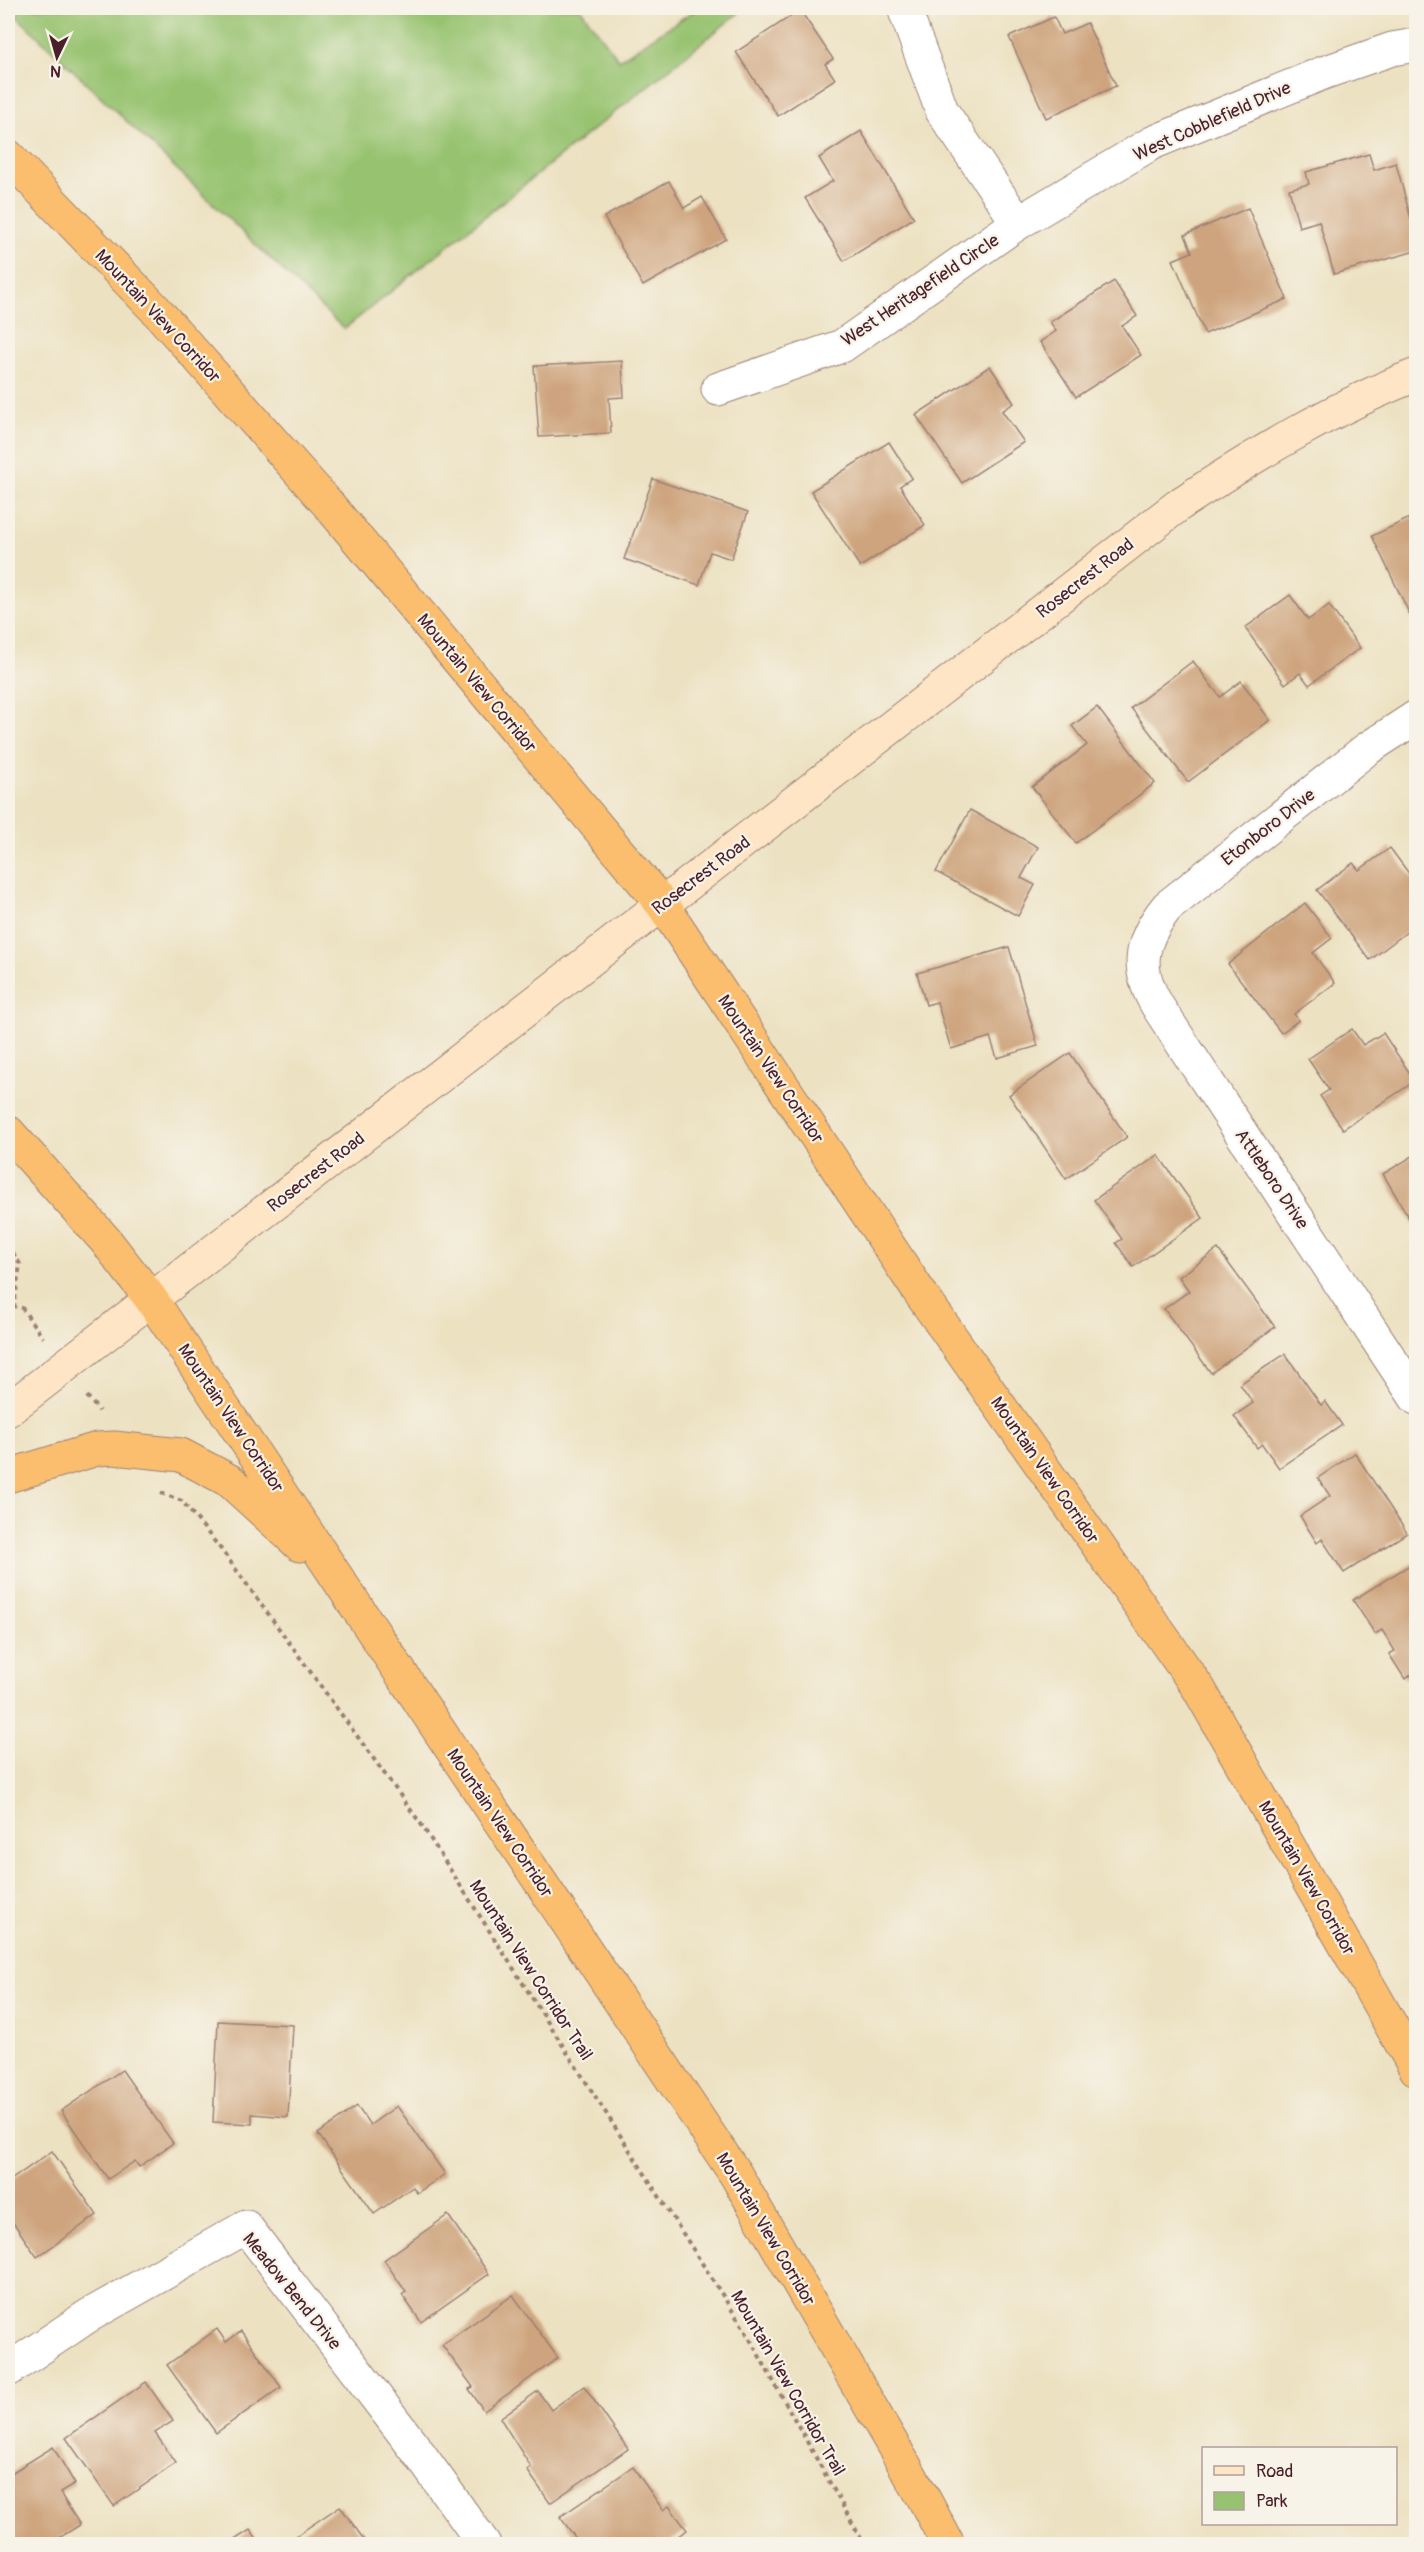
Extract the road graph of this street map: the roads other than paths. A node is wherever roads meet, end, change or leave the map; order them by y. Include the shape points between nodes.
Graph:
1 (904, 8) edge
2 (1416, 45) edge
3 (8, 156) edge
4 (1018, 223) junction
5 (1416, 375) edge
6 (718, 389) dead end
7 (1416, 717) edge
8 (662, 904) junction
9 (1143, 956) joint
10 (8, 1132) edge
11 (151, 1299) junction
12 (1416, 1398) edge
13 (8, 1410) edge
14 (8, 1476) edge
15 (340, 1582) junction
16 (1416, 2069) edge
17 (8, 2370) edge
18 (484, 2544) edge
19 (948, 2544) edge

1 - 4 street via 942,111
2 - 4 street, West Cobblefield Drive via 1323,73 1152,143
3 - 8 highway, Mountain View Corridor via 154,309 328,504
4 - 6 street, West Heritagefield Circle via 842,346
5 - 8 main road, Rosecrest Road via 1300,430 1179,504
7 - 9 street, Etonboro Drive via 1367,749 1183,893 1155,923
8 - 11 main road, Rosecrest Road
8 - 16 highway, Mountain View Corridor via 918,1290 1199,1689
9 - 12 street, Attleboro Drive via 1142,970 1152,998
10 - 11 highway, Mountain View Corridor via 106,1241
11 - 13 main road, Rosecrest Road
11 - 15 highway, Mountain View Corridor
14 - 15 highway via 97,1449 181,1455 230,1481
15 - 19 highway, Mountain View Corridor via 736,2175
17 - 18 street, Meadow Bend Drive via 88,2316 246,2227 422,2456

